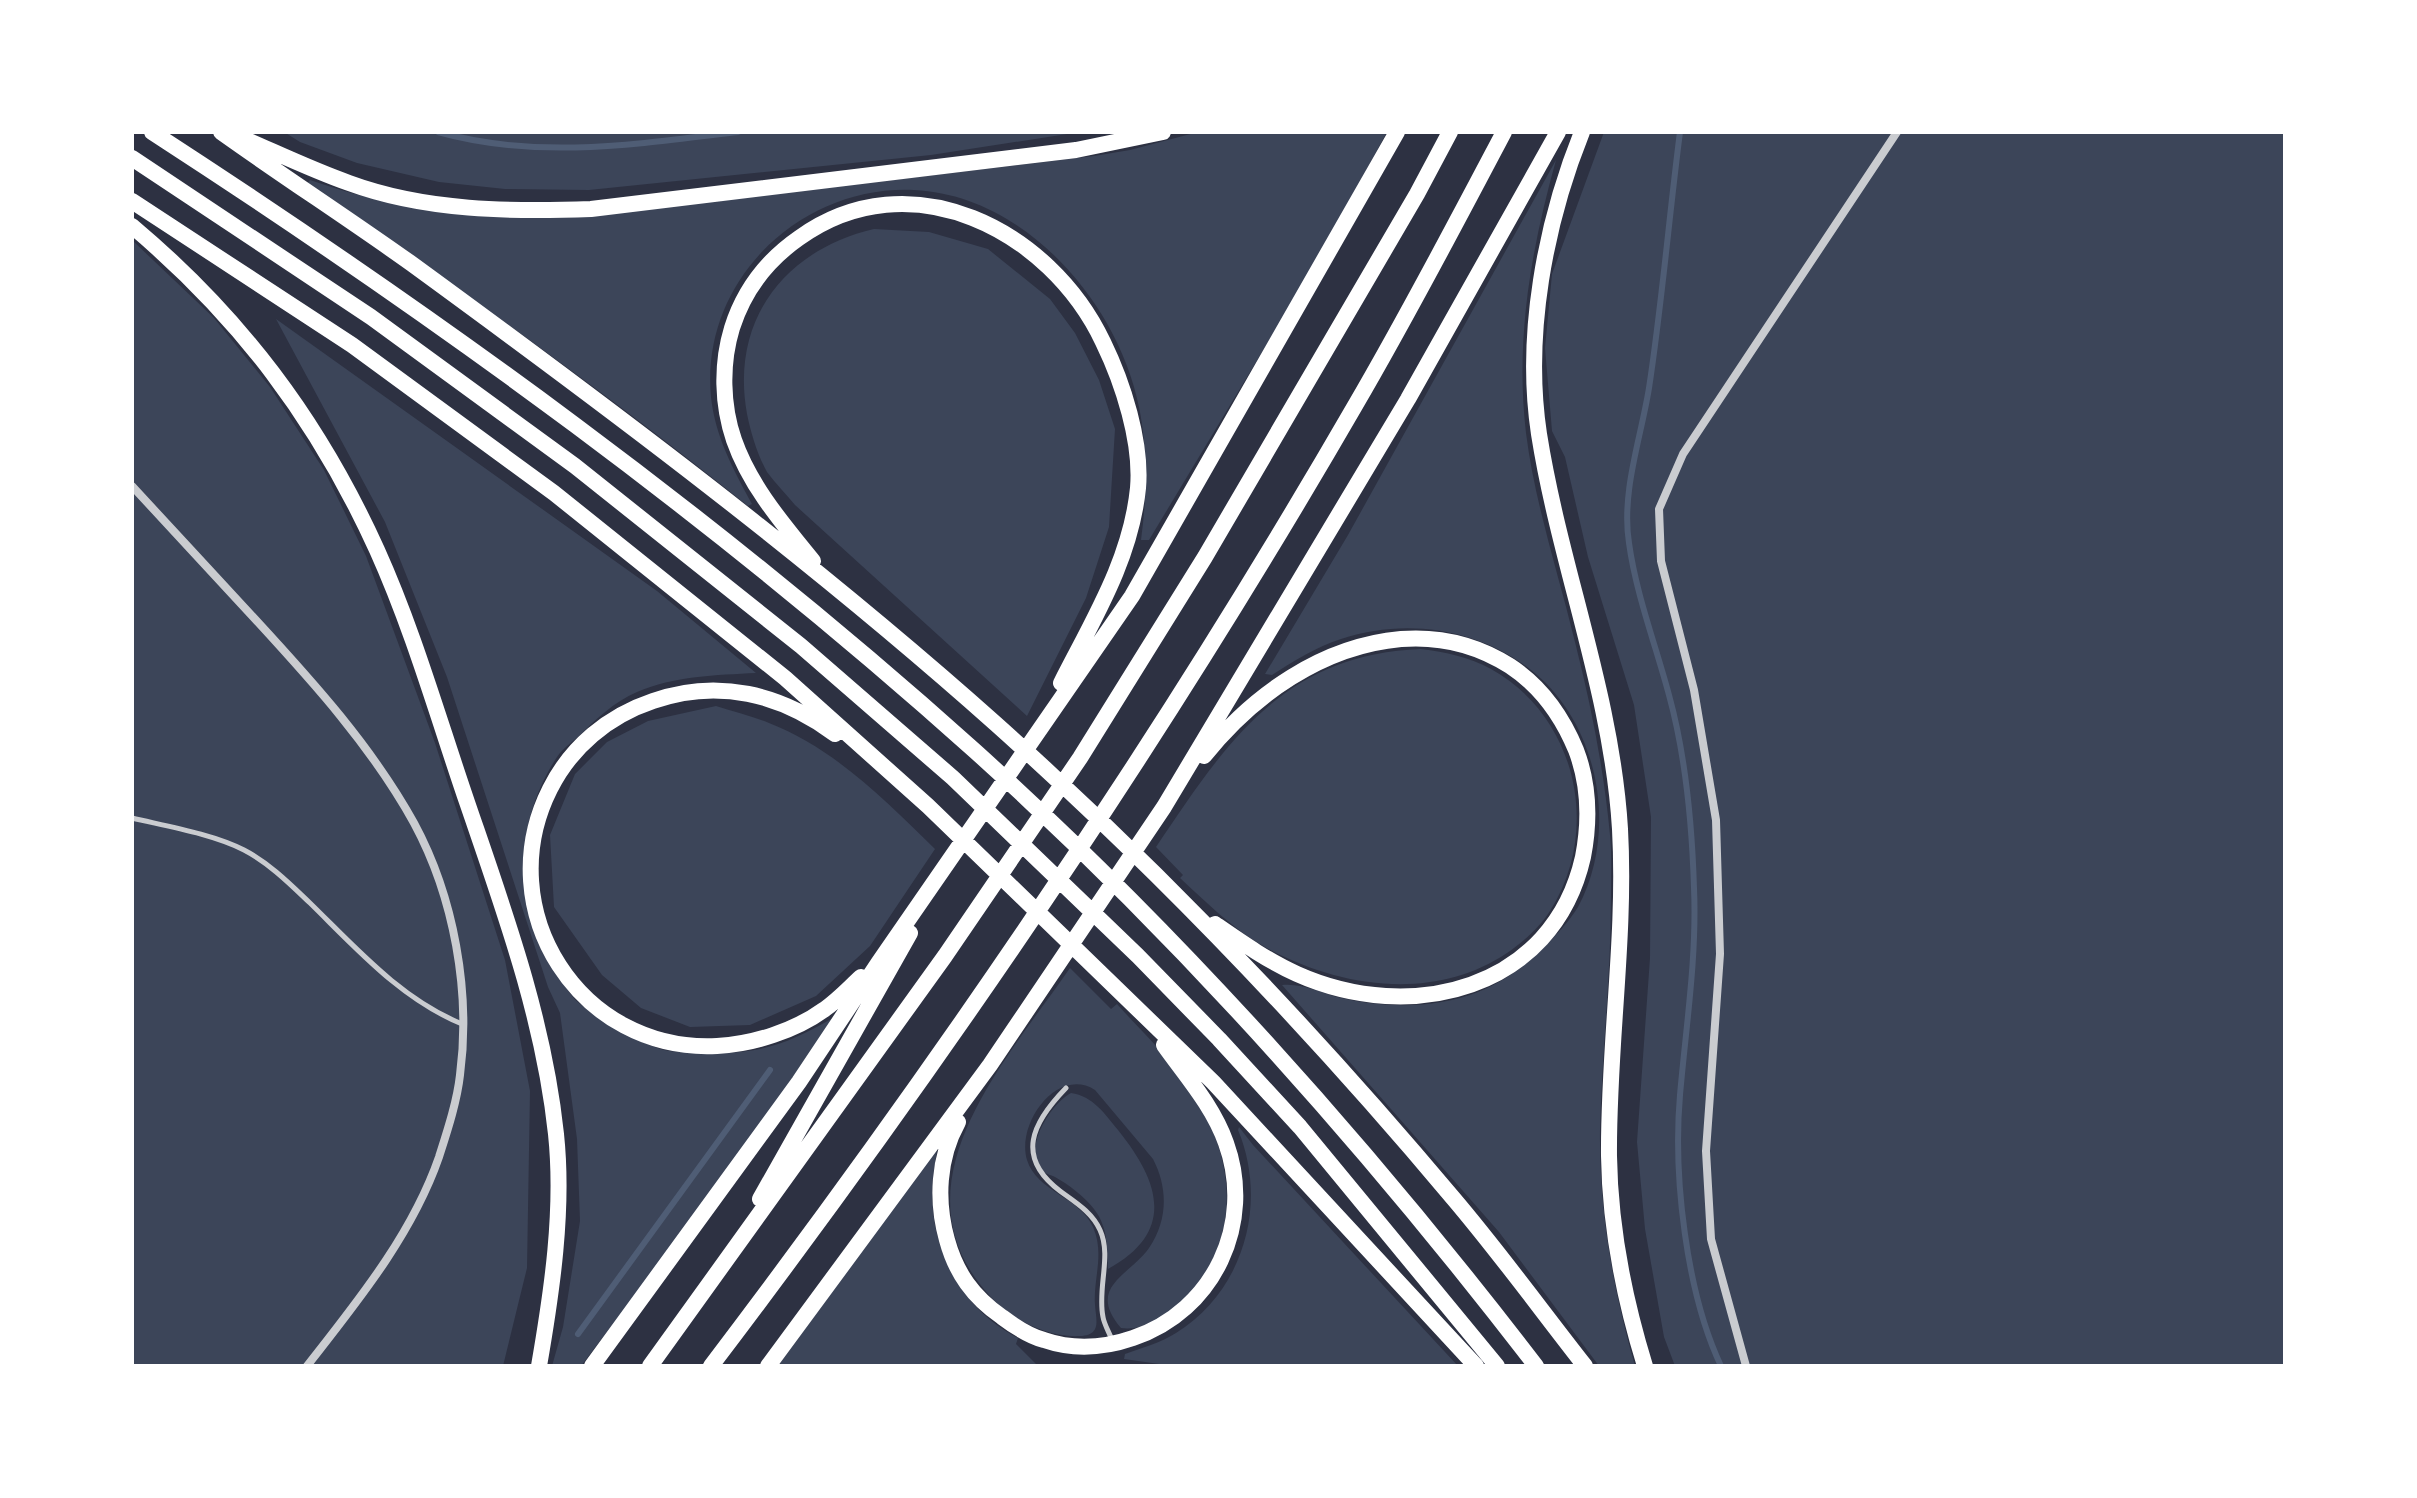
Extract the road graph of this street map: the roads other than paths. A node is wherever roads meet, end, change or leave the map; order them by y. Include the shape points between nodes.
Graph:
1 (152, 132) edge
2 (221, 132) edge
3 (228, 132) edge
4 (1163, 132) edge
5 (1397, 132) edge
6 (1450, 132) edge
7 (1504, 132) edge
8 (1558, 132) edge
9 (1582, 132) edge
10 (1897, 132) edge
11 (132, 158) edge
12 (133, 202) edge
13 (132, 226) edge
14 (132, 486) edge
15 (832, 584) junction
16 (1038, 730) junction
17 (895, 777) junction
18 (1164, 807) junction
19 (132, 818) edge
20 (955, 851) junction
21 (1190, 908) junction
22 (879, 962) junction
23 (1135, 1005) junction
24 (462, 1024) junction
25 (990, 1065) junction
26 (1066, 1088) dead end
27 (711, 1283) junction
28 (1114, 1345) junction
29 (307, 1366) edge
30 (539, 1366) edge
31 (592, 1366) edge
32 (650, 1366) edge
33 (711, 1366) edge
34 (768, 1366) edge
35 (1476, 1366) edge
36 (1497, 1366) edge
37 (1536, 1366) edge
38 (1585, 1366) edge
39 (1645, 1366) edge
40 (1746, 1366) edge

1 - 37 highway via 389,289 596,440 816,615 976,752 1164,932 1324,1107
2 - 15 highway via 613,413
3 - 4 highway via 351,184 462,207 525,212 591,209 1076,150
5 - 16 highway via 1132,596
6 - 27 highway via 1205,557 1080,758
7 - 33 highway via 1357,404 1122,784 986,987
8 - 18 highway via 1408,399
9 - 39 highway via 1542,266 1535,348 1539,431 1614,774 1621,937 1609,1156 1622,1278
10 - 40 street via 1683,454 1659,509 1661,561 1694,690 1716,820 1720,954 1706,1151 1711,1239
11 - 36 highway via 371,317 575,466 801,646 953,778 1219,1039 1300,1127
12 - 17 highway via 352,345 554,493 785,678
13 - 30 highway via 223,311 280,380 333,464 371,538 411,639 520,957 547,1071 557,1197
14 - 24 street via 287,654 383,773 414,824 437,877 458,966
15 - 16 highway via 752,480 734,440 724,394 726,346 739,306 759,273 782,250 837,216 898,204 931,205 966,215 1035,254 1065,283 1093,320 1119,374 1133,430 1138,485 1130,532 1110,589
15 - 21 highway via 995,723
16 - 20 highway
17 - 22 highway via 785,703 713,690 670,694 607,723 577,748 540,808 530,850 530,890 552,956 602,1011 634,1030 668,1041 716,1046 795,1027 825,1009
17 - 23 highway
18 - 21 highway via 1224,731 1265,695 1305,669 1378,641 1421,638 1493,655 1524,675 1550,702 1582,766 1587,838 1567,901 1533,946 1483,981 1418,997 1340,989 1272,961
18 - 25 highway
19 - 24 lane via 243,849 279,874 393,983
20 - 22 highway
20 - 27 highway
21 - 38 highway via 1454,1199
22 - 31 highway via 799,1082
23 - 28 highway via 1208,1105 1226,1143 1235,1184 1235,1220 1224,1256 1186,1309 1155,1331
23 - 35 highway
24 - 29 street via 460,1077 438,1159 410,1219 364,1292
25 - 28 highway via 950,1137 940,1174 941,1218 952,1260 967,1287 1015,1326 1075,1347
25 - 34 highway
26 - 28 lane via 1037,1125 1033,1159 1042,1176 1092,1216 1101,1232 1103,1317
27 - 32 highway

